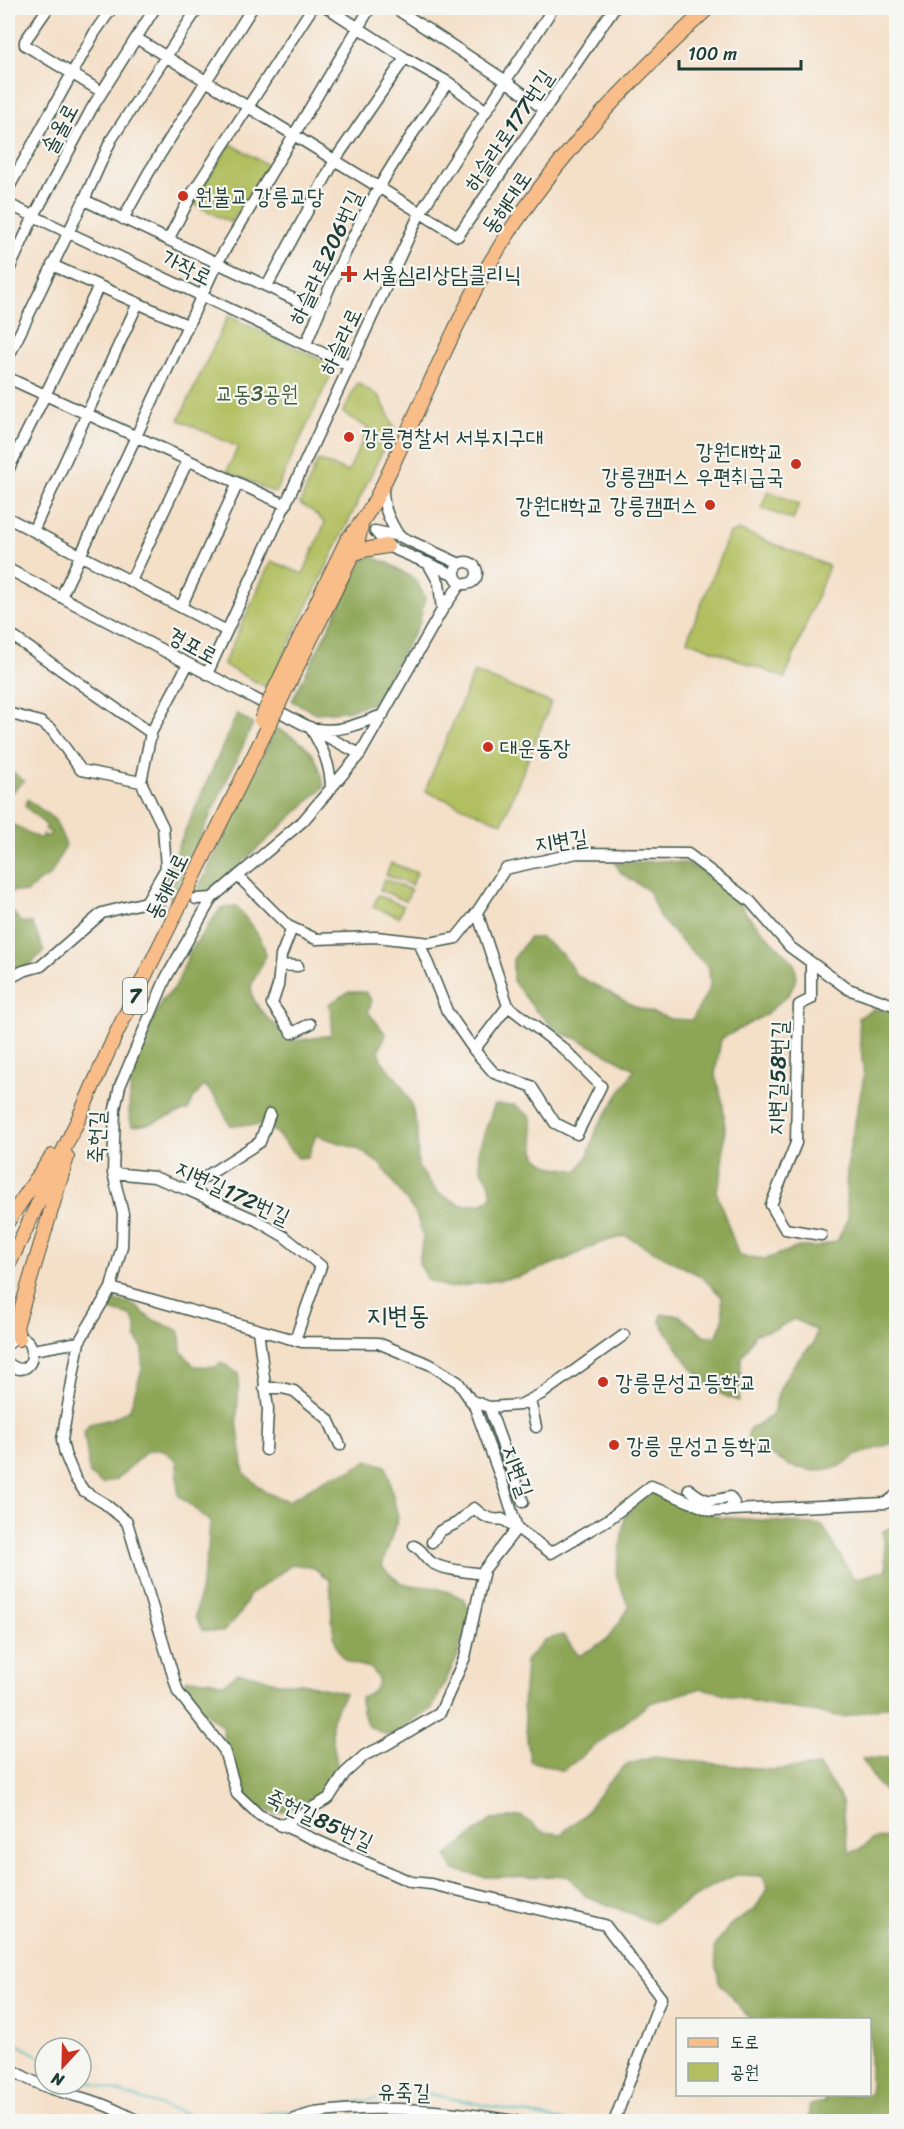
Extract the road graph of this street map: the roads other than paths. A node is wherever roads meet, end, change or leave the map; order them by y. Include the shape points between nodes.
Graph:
1 (48, 8) edge
2 (112, 8) edge
3 (155, 8) edge
4 (198, 8) edge
5 (252, 8) edge
6 (312, 8) edge
7 (328, 8) edge
8 (370, 8) edge
9 (395, 8) edge
10 (553, 8) edge
11 (614, 8) edge
12 (708, 8) edge
13 (410, 12) edge
14 (357, 26) junction
15 (136, 39) junction
16 (165, 57) junction
17 (405, 58) junction
18 (72, 74) junction
19 (206, 81) junction
20 (506, 81) junction
21 (448, 82) junction
22 (102, 92) junction
23 (248, 107) junction
24 (545, 110) junction
25 (486, 111) junction
26 (293, 134) junction
27 (335, 160) junction
28 (380, 187) junction
29 (8, 189) edge
30 (84, 200) junction
31 (8, 204) edge
32 (420, 213) junction
33 (34, 216) junction
34 (123, 219) junction
35 (68, 232) junction
36 (168, 240) junction
37 (217, 262) junction
38 (52, 265) junction
39 (8, 272) edge
40 (99, 286) junction
41 (267, 286) junction
42 (203, 296) junction
43 (138, 303) junction
44 (319, 311) junction
45 (187, 326) junction
46 (306, 344) junction
47 (8, 358) edge
48 (350, 366) junction
49 (8, 378) edge
50 (45, 395) junction
51 (87, 414) junction
52 (136, 436) junction
53 (188, 460) junction
54 (8, 470) edge
55 (238, 483) junction
56 (383, 485) junction
57 (285, 505) junction
58 (8, 518) edge
59 (362, 524) junction
60 (33, 531) junction
61 (375, 531) junction
62 (399, 536) junction
63 (387, 546) junction
64 (353, 554) junction
65 (81, 556) junction
66 (427, 563) junction
67 (460, 564) junction
68 (8, 569) edge
69 (458, 579) junction
70 (131, 581) junction
71 (61, 597) junction
72 (181, 607) junction
73 (442, 610) junction
74 (227, 631) junction
75 (8, 633) edge
76 (188, 664) junction
77 (207, 674) junction
78 (280, 691) junction
79 (8, 713) edge
80 (384, 714) junction
81 (262, 727) junction
82 (309, 727) junction
83 (151, 733) junction
84 (360, 754) junction
85 (141, 782) junction
86 (331, 789) junction
87 (238, 876) junction
88 (212, 898) junction
89 (196, 899) tunnel mouth
90 (477, 912) junction
91 (292, 928) junction
92 (419, 942) junction
93 (811, 962) junction
94 (280, 966) junction
95 (298, 966) dead end
96 (8, 979) edge
97 (508, 1006) junction
98 (897, 1006) edge
99 (310, 1024) dead end
100 (474, 1050) junction
101 (270, 1114) dead end
102 (77, 1122) junction
103 (51, 1156) junction
104 (113, 1173) junction
105 (186, 1189) junction
106 (8, 1221) edge
107 (821, 1235) dead end
108 (8, 1247) edge
109 (8, 1266) edge
110 (111, 1288) junction
111 (258, 1330) junction
112 (624, 1335) dead end
113 (296, 1340) junction
114 (13, 1341) edge
115 (79, 1342) junction
116 (33, 1350) junction
117 (8, 1364) edge
118 (264, 1388) junction
119 (470, 1400) junction
120 (531, 1400) junction
121 (489, 1407) junction
122 (536, 1427) dead end
123 (340, 1445) dead end
124 (266, 1450) dead end
125 (689, 1489) dead end
126 (897, 1495) edge
127 (523, 1502) dead end
128 (727, 1511) junction
129 (517, 1528) junction
130 (432, 1542) dead end
131 (414, 1546) dead end
132 (483, 1574) junction
133 (280, 1826) junction
134 (8, 2066) edge
135 (141, 2121) edge
136 (288, 2121) edge
137 (520, 2121) edge
138 (614, 2121) edge

1 - 18 street via 25,45
2 - 18 street
3 - 15 street, 솔올로
4 - 16 street
5 - 19 street
6 - 23 street
7 - 14 street
8 - 14 street
9 - 13 street
10 - 20 street, 하슬라로
11 - 24 street, 하슬라로177번길
12 - 56 main road, 동해대로 / 7 via 631,81 556,165 527,206 477,286
13 - 20 street
14 - 17 street
14 - 26 street
15 - 16 street, 하슬라로206번길
15 - 22 street, 솔올로
16 - 19 street, 하슬라로206번길
16 - 30 street via 111,140
17 - 21 street
17 - 27 street, 하슬라로206번길
18 - 22 street
18 - 29 street
19 - 23 street, 하슬라로206번길
19 - 34 street
20 - 24 street
20 - 25 street, 하슬라로
21 - 25 street
21 - 28 street, 하슬라로206번길
22 - 33 street, 솔올로
23 - 26 street, 하슬라로206번길
23 - 36 street via 193,192
24 - 32 street, 하슬라로177번길 via 458,236
25 - 32 street, 하슬라로
26 - 27 street, 하슬라로206번길
26 - 37 street
27 - 28 street, 하슬라로206번길
27 - 41 street, 하슬라로206번길
28 - 32 street, 하슬라로206번길
28 - 44 street, 하슬라로206번길
30 - 34 street
30 - 35 street
31 - 33 street, 가작로
32 - 48 street, 하슬라로
33 - 35 street, 가작로
33 - 39 street, 솔올로
34 - 36 street
35 - 38 street
35 - 42 street, 가작로
36 - 37 street
37 - 41 street
37 - 42 street
38 - 40 street
38 - 47 street
40 - 43 street
40 - 50 street
41 - 44 street
42 - 45 street
42 - 46 street, 가작로
43 - 45 street
43 - 51 street
44 - 46 street, 하슬라로206번길
45 - 52 street
46 - 48 street, 가작로
48 - 57 street, 하슬라로
49 - 50 street
50 - 51 street
50 - 54 street
51 - 52 street
51 - 60 street
52 - 53 street
52 - 65 street
53 - 55 street
53 - 70 street
55 - 57 street
55 - 72 street
56 - 59 main road, 동해대로 / 7
56 - 62 street via 384,507
57 - 74 street, 하슬라로
58 - 60 street
59 - 61 street
59 - 64 main road, 동해대로 / 7
59 - 78 main road, 동해대로 / 7 via 347,540
60 - 65 street
61 - 62 street
61 - 63 street
62 - 67 street
63 - 64 main road
63 - 66 street
64 - 78 main road, 동해대로 / 7
65 - 70 street
65 - 71 street
66 - 69 street
66 - 73 street via 439,583
67 - 69 street via 456,568
67 - 69 street via 472,564 477,572 470,583
68 - 71 street, 경포로
69 - 73 street, 죽헌길
70 - 72 street
71 - 76 street, 경포로
72 - 74 street
73 - 80 street, 죽헌길
74 - 77 street, 하슬라로
75 - 83 street
76 - 77 street, 경포로
76 - 83 street
77 - 82 street, 경포로
78 - 81 main road, 동해대로 / 7, bridge
79 - 85 street via 40,722 52,730 81,770
80 - 82 street via 350,727
80 - 84 street, 죽헌길
81 - 102 main road, 동해대로 / 7
81 - 103 main road, 동해대로 / 7 via 146,954
82 - 84 street, 경포로
82 - 86 street via 328,763
83 - 85 street
84 - 86 street, 죽헌길
85 - 96 street via 163,827 166,868 151,903 102,913 41,966
86 - 87 street, 죽헌길 via 303,821
87 - 88 street, 죽헌길
87 - 91 street, 지변길
88 - 89 street
88 - 104 street, 죽헌길 via 166,978 120,1086 115,1108
90 - 92 street, 지변길 via 456,938
90 - 93 street, 지변길 via 505,869 577,853 688,854 751,902 790,947
90 - 97 street
91 - 92 street, 지변길 via 316,939 376,937
91 - 94 street
92 - 100 street via 447,1011
93 - 98 street, 지변길 via 848,989
93 - 107 street, 지변길58번길 via 811,999 799,1005 796,1143 771,1205 785,1229
94 - 95 street
94 - 99 street via 272,1004 292,1033
97 - 100 street
97 - 100 street via 564,1049 601,1086 577,1134 555,1123 531,1086 494,1073
101 - 105 street via 260,1142
102 - 109 main road, 동해대로 / 7
102 - 114 main road
103 - 106 main road
103 - 108 main road, 동해대로 / 7
104 - 105 street, 지변길172번길 via 154,1177
104 - 110 street, 죽헌길 via 123,1214 122,1246
105 - 113 street, 지변길172번길 via 256,1220 321,1266
110 - 111 street, 지변길
110 - 115 street, 죽헌길
111 - 113 street, 지변길
111 - 118 street
112 - 120 street
113 - 119 street, 지변길 via 378,1343 458,1382
114 - 116 street via 28,1342
115 - 116 street
115 - 133 street, 죽헌길85번길 via 62,1440 75,1478 84,1491 127,1522 178,1692 224,1750 237,1794 259,1815
116 - 117 street via 26,1366
118 - 123 street via 294,1391 328,1419
118 - 124 street via 268,1409
119 - 121 street
119 - 129 street, 지변길
120 - 121 street via 520,1405
120 - 122 street
121 - 127 street
125 - 128 street via 710,1502 730,1497 734,1503
126 - 128 street, 지변길 via 886,1503
128 - 129 street, 지변길 via 712,1511 651,1486 609,1519 551,1553
129 - 130 street via 502,1518 488,1518 474,1508 440,1531
129 - 132 street
131 - 132 street via 440,1567
132 - 133 street via 465,1657 441,1713 365,1755 345,1773 329,1798
133 - 138 street, 죽헌길85번길 via 411,1882 605,1925 661,1998
134 - 135 street via 22,2077 57,2092
136 - 137 street, 유죽길 via 312,2114 372,2110 436,2111

